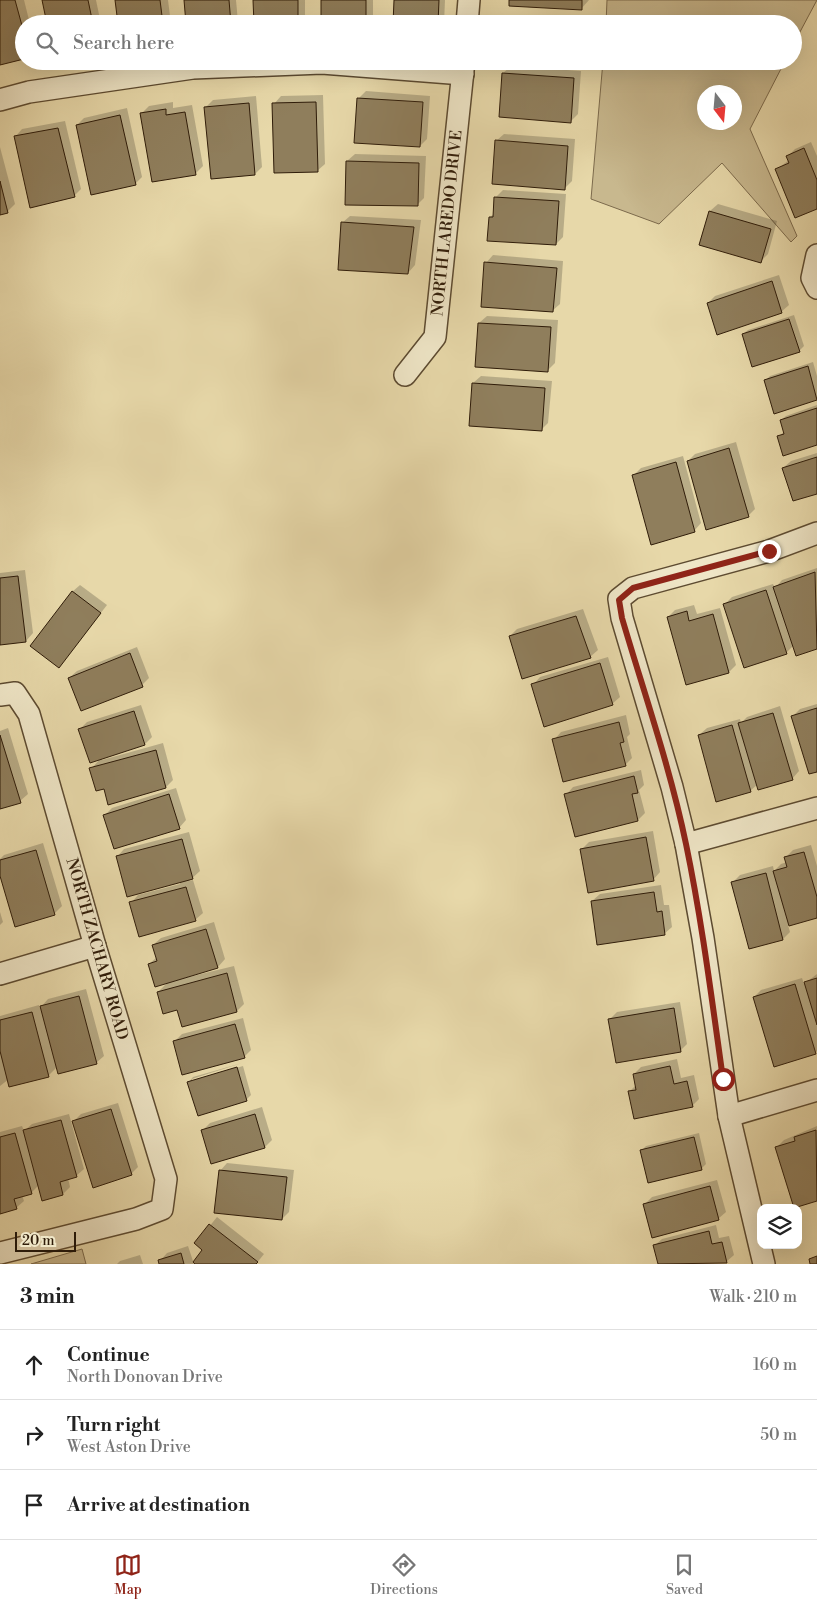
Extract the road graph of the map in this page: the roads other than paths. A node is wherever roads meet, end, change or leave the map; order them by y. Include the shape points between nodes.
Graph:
1 (469, 0) edge
2 (468, 15) edge
3 (179, 70) edge
4 (464, 70) edge
5 (0, 100) edge
6 (816, 256) edge
7 (817, 288) edge
8 (405, 375) dead end
9 (817, 533) edge
10 (7, 694) edge
11 (817, 808) edge
12 (686, 844) junction
13 (95, 946) junction
14 (0, 974) edge
15 (817, 1090) edge
16 (729, 1116) junction
17 (0, 1253) edge
18 (764, 1264) edge

1 - 2 street
3 - 5 street via 28,92
4 - 8 street, NORTH LAREDO DRIVE via 435,337
6 - 7 street via 812,278
9 - 12 street via 769,551 633,588 619,600
10 - 13 street, NORTH ZACHARY ROAD via 29,714
11 - 12 street
12 - 16 street
13 - 14 street
13 - 17 street, NORTH ZACHARY ROAD via 166,1179 162,1209 136,1219
15 - 16 street
16 - 18 street

